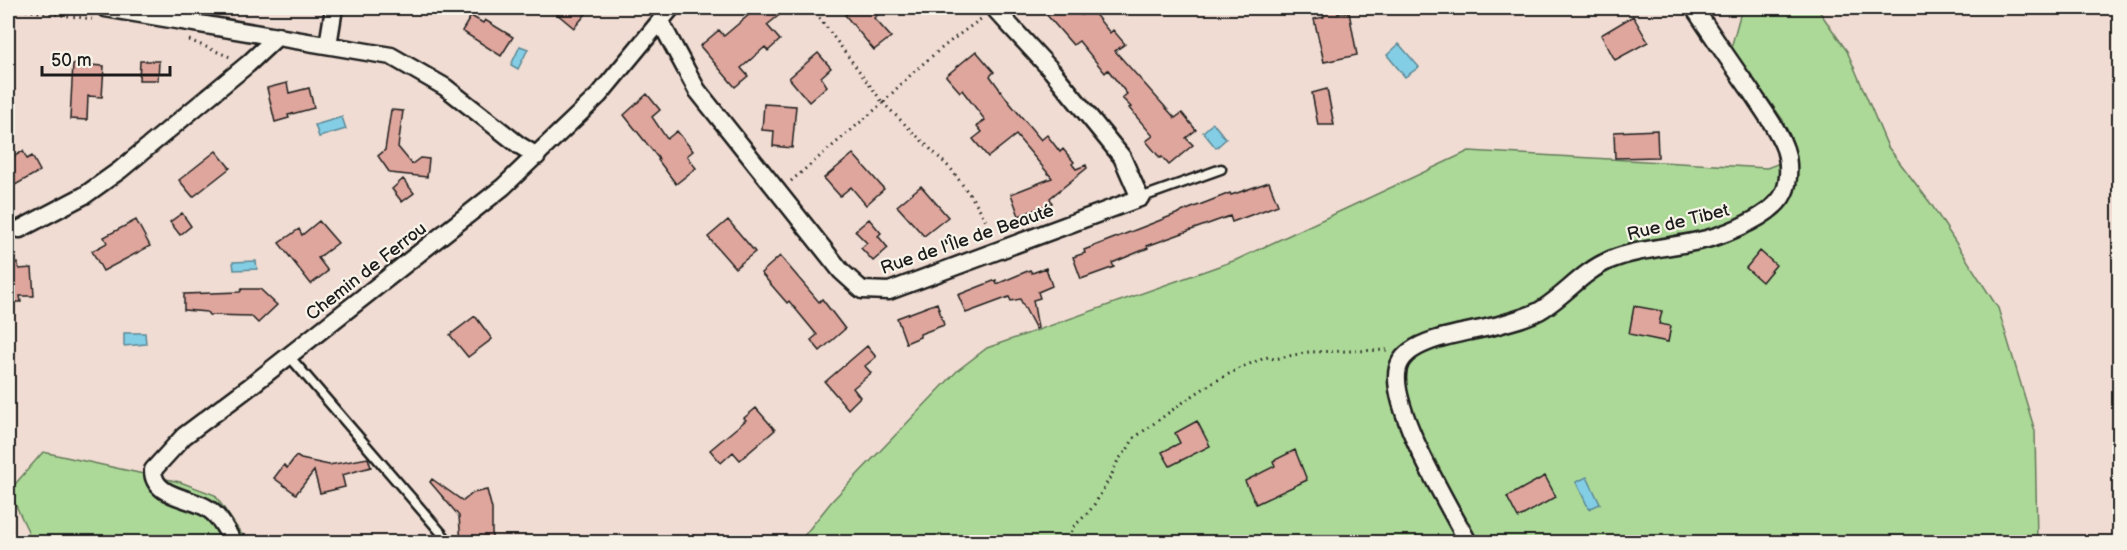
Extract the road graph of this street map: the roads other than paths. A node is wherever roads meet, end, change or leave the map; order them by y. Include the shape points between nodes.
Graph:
1 (105, 8) edge
2 (334, 8) edge
3 (994, 8) edge
4 (1694, 8) edge
5 (666, 14) edge
6 (278, 36) junction
7 (328, 45) junction
8 (537, 156) junction
9 (1221, 169) dead end
10 (1140, 198) junction
11 (14, 232) edge
12 (289, 356) junction
13 (444, 536) dead end
14 (233, 543) edge
15 (1468, 543) edge

1 - 6 street
2 - 7 street
3 - 10 street via 1052,70 1122,157
4 - 15 street, Rue de Tibet via 1776,129 1785,149 1787,184 1780,200 1740,227 1709,238 1610,260 1579,278 1543,309 1502,324 1415,346 1401,359 1397,388 1419,447
5 - 8 street, Chemin de Ferrou via 598,95
5 - 10 street, Rue de l'Île de Beauté via 697,90 841,271 862,290 889,291
6 - 7 street
6 - 11 street via 120,170 85,195
7 - 8 street via 391,56 445,87
8 - 12 street, Chemin de Ferrou via 465,218
9 - 10 lane
12 - 13 lane
12 - 14 street, Chemin de Ferrou via 184,436 153,472 165,492 201,505 218,517

